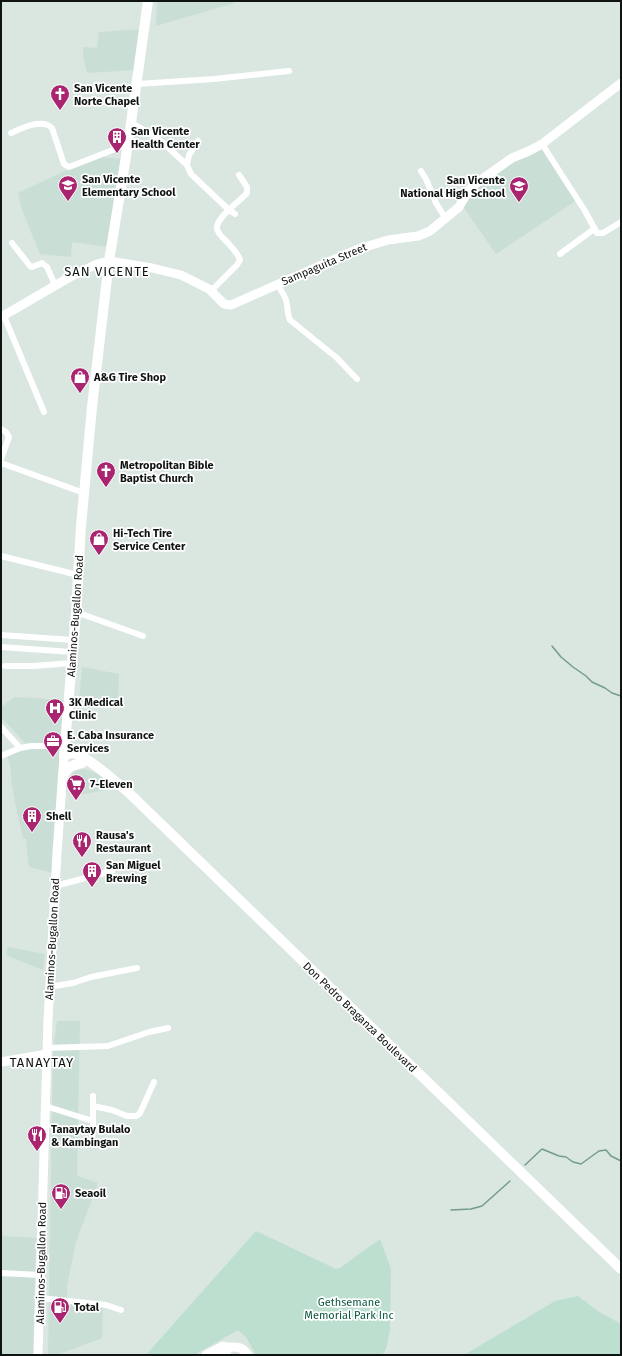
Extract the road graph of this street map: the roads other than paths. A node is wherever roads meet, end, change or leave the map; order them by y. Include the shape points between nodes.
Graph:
1 (148, 1) edge
2 (289, 70) dead end
3 (621, 83) edge
4 (137, 84) junction
5 (131, 123) junction
6 (11, 133) dead end
7 (198, 141) dead end
8 (128, 144) junction
9 (542, 144) junction
10 (187, 165) junction
11 (420, 171) dead end
12 (239, 175) dead end
13 (229, 210) junction
14 (235, 214) dead end
15 (446, 219) junction
16 (621, 222) edge
17 (594, 229) junction
18 (12, 243) dead end
19 (560, 254) dead end
20 (109, 261) junction
21 (277, 284) junction
22 (55, 285) junction
23 (211, 291) junction
24 (2, 317) edge
25 (357, 379) dead end
26 (44, 412) dead end
27 (1, 429) edge
28 (1, 459) edge
29 (1, 463) edge
30 (84, 493) junction
31 (1, 556) edge
32 (78, 575) junction
33 (76, 612) junction
34 (1, 635) edge
35 (143, 636) dead end
36 (73, 640) junction
37 (1, 646) edge
38 (72, 652) junction
39 (72, 663) junction
40 (5, 666) dead end
41 (1, 727) edge
42 (64, 747) junction
43 (20, 748) junction
44 (1, 756) edge
45 (86, 762) junction
46 (63, 776) junction
47 (112, 872) dead end
48 (55, 886) junction
49 (137, 968) dead end
50 (49, 987) junction
51 (168, 1028) dead end
52 (47, 1051) junction
53 (1, 1062) edge
54 (154, 1082) dead end
55 (93, 1096) dead end
56 (45, 1106) junction
57 (93, 1106) junction
58 (93, 1121) junction
59 (92, 1139) dead end
60 (621, 1269) edge
61 (1, 1273) edge
62 (40, 1275) junction
63 (40, 1298) junction
64 (121, 1310) dead end
65 (225, 1352) edge
66 (38, 1355) edge
67 (206, 1355) edge
68 (248, 1355) edge

1 - 4 main road, Alaminos-Bugallon Road
2 - 4 street via 214,79
3 - 9 street, Sampaguita Street
4 - 5 main road, Alaminos-Bugallon Road
5 - 8 main road, Alaminos-Bugallon Road
5 - 10 street via 164,143
6 - 8 street via 48,124 52,128 64,164 69,167
7 - 10 street via 189,155
8 - 20 main road, Alaminos-Bugallon Road
9 - 15 street, Sampaguita Street via 512,158 478,182
9 - 17 street
10 - 13 street via 191,174
11 - 15 street
12 - 13 street via 247,187 247,193
13 - 14 street
13 - 23 street via 220,220 217,229 240,260
15 - 21 street, Sampaguita Street via 418,236 368,245
16 - 17 street via 601,234
17 - 19 street
18 - 22 street via 30,266 45,265
20 - 22 street
20 - 23 street, Sampaguita Street via 182,275
20 - 30 main road, Alaminos-Bugallon Road
21 - 23 street, Sampaguita Street via 231,305 224,304
21 - 25 street via 286,301 290,320 337,358
22 - 24 street
24 - 26 street
27 - 28 street via 9,437
29 - 30 street
30 - 32 main road, Alaminos-Bugallon Road
31 - 32 street
32 - 33 main road, Alaminos-Bugallon Road
33 - 35 street
33 - 36 main road, Alaminos-Bugallon Road
34 - 36 street
36 - 38 main road, Alaminos-Bugallon Road
37 - 38 street
38 - 39 main road, Alaminos-Bugallon Road
39 - 40 street
39 - 42 main road, Alaminos-Bugallon Road
41 - 43 street
42 - 43 street
42 - 45 main road, Don Pedro Braganza Boulevard
42 - 45 main road via 78,753
42 - 46 street, Alaminos-Bugallon Road
43 - 44 street
45 - 46 main road via 73,764 67,768
45 - 60 main road, Don Pedro Braganza Boulevard via 98,768 128,792
46 - 48 street, Alaminos-Bugallon Road
47 - 48 street
48 - 50 street, Alaminos-Bugallon Road
49 - 50 street
50 - 52 street, Alaminos-Bugallon Road
51 - 52 street via 108,1046
52 - 53 street
52 - 56 street, Alaminos-Bugallon Road
54 - 57 street via 140,1113 136,1116 127,1116
55 - 57 street
56 - 58 street
56 - 62 street, Alaminos-Bugallon Road
57 - 58 street
58 - 59 street
61 - 62 street
62 - 63 street, Alaminos-Bugallon Road
63 - 64 street via 106,1305
63 - 66 street, Alaminos-Bugallon Road
65 - 67 street via 223,1346
65 - 68 street via 239,1347

